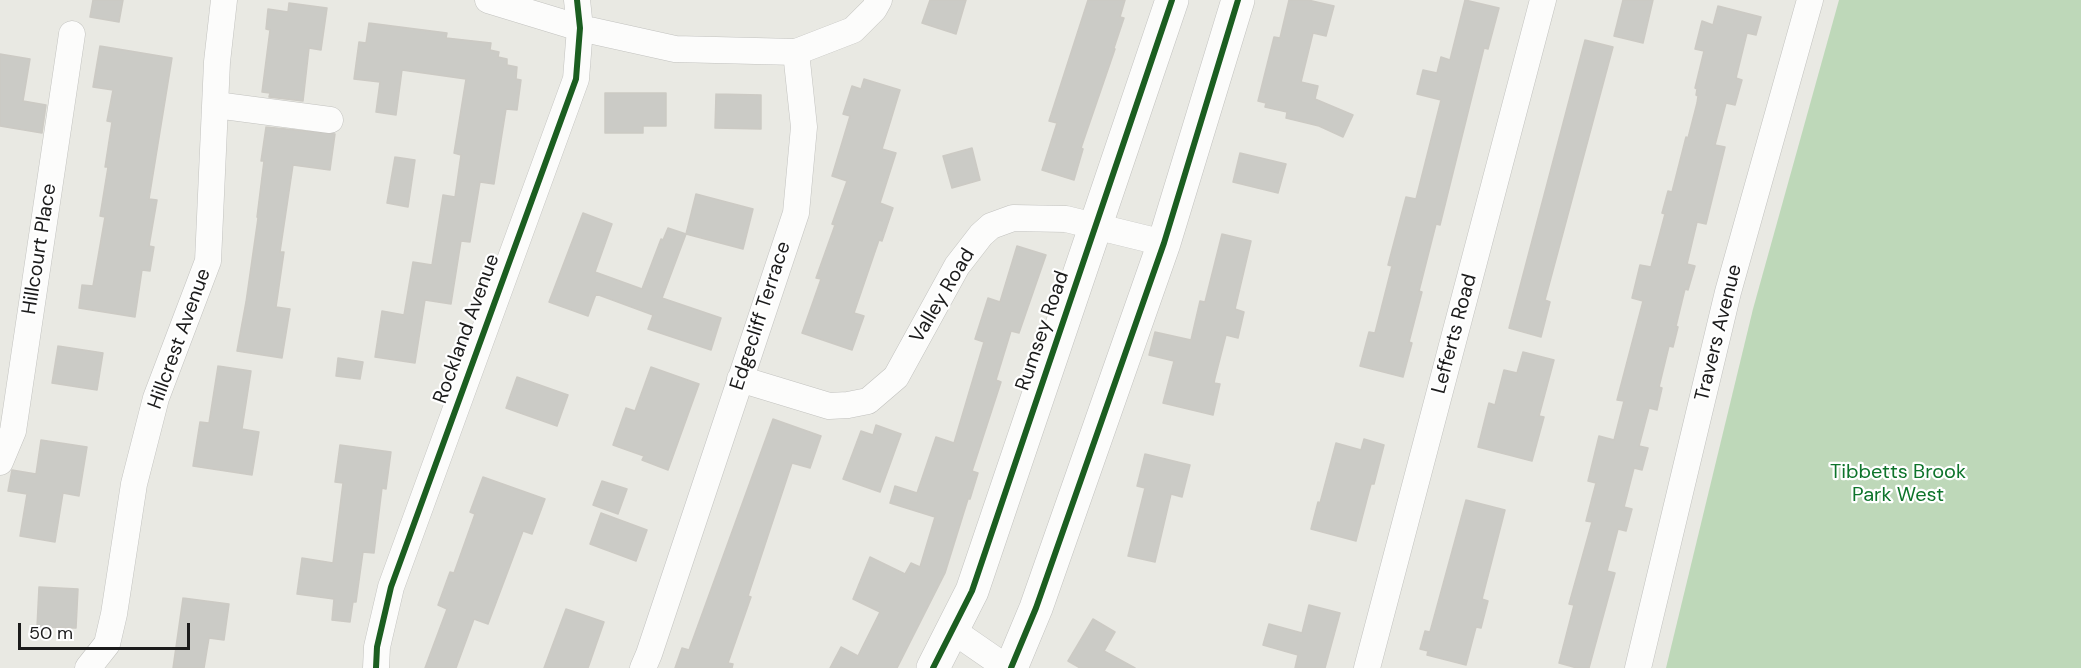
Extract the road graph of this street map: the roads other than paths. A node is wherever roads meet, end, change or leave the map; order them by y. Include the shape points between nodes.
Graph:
1 (224, 0) edge
2 (488, 0) edge
3 (576, 0) edge
4 (879, 0) edge
5 (1172, 0) edge
6 (1238, 0) edge
7 (1543, 0) edge
8 (1810, 0) edge
9 (580, 28) junction
10 (72, 34) dead end
11 (796, 52) junction
12 (216, 105) junction
13 (330, 120) dead end
14 (1096, 227) junction
15 (1164, 243) junction
16 (740, 379) junction
17 (0, 462) edge
18 (952, 630) junction
19 (88, 668) edge
20 (376, 668) edge
21 (643, 668) edge
22 (933, 668) edge
23 (1009, 668) edge
24 (1366, 668) edge
25 (1638, 668) edge

1 - 12 street, Hillcrest Avenue
2 - 9 street
3 - 9 street, Rockland Avenue
4 - 11 street via 853,30
5 - 14 street, Rumsey Road
6 - 15 street
7 - 24 street, Lefferts Road
8 - 25 street, Travers Avenue via 1728,292
9 - 11 street via 675,49
9 - 20 street, Rockland Avenue via 576,79 391,587
10 - 17 street, Hillcourt Place via 13,431
11 - 16 street, Edgecliff Terrace via 804,127 796,213
12 - 13 street
12 - 19 street, Hillcrest Avenue via 208,261 156,398 134,484 108,644
14 - 15 street, Valley Road
14 - 16 street, Valley Road via 1066,219 1013,218 991,226 957,266 896,377 868,401 829,406
14 - 18 street, Rumsey Road via 972,591
15 - 23 street via 1036,608
16 - 21 street, Edgecliff Terrace
18 - 22 street, Rumsey Road
18 - 23 street

